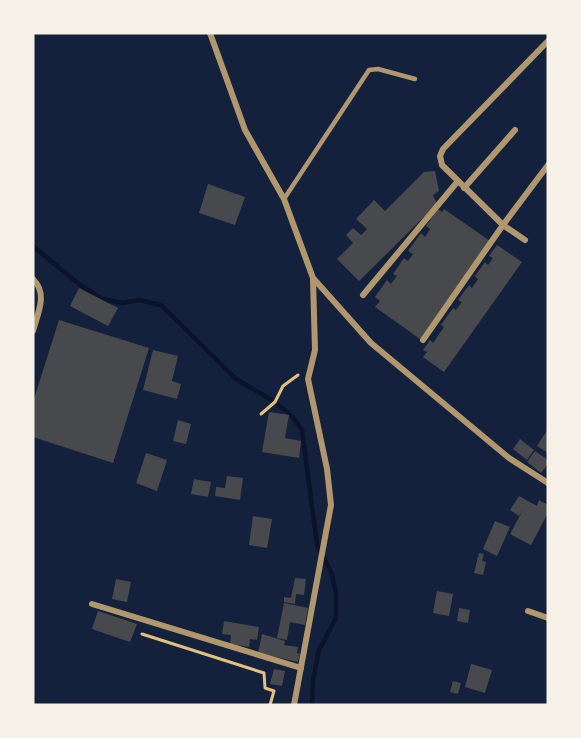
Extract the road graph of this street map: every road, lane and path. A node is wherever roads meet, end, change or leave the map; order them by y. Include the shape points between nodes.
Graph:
1 (210, 33) edge
2 (548, 41) edge
3 (415, 79) dead end
4 (515, 130) dead end
5 (548, 165) edge
6 (458, 181) junction
7 (464, 188) junction
8 (284, 199) junction
9 (503, 225) junction
10 (525, 240) dead end
11 (313, 278) junction
12 (33, 279) edge
13 (363, 295) dead end
14 (33, 331) edge
15 (423, 339) dead end
16 (311, 365) junction
17 (261, 414) dead end
18 (548, 483) edge
19 (92, 604) dead end
20 (528, 611) dead end
21 (548, 618) edge
22 (142, 634) dead end
23 (301, 668) junction
24 (270, 705) edge
25 (294, 705) edge

1 - 8 street via 245,129
2 - 6 street via 443,148 442,165
3 - 8 lane via 369,70
4 - 7 street
5 - 9 street
6 - 7 street
6 - 13 street
7 - 9 street
8 - 11 street
9 - 10 street
9 - 15 street
11 - 16 street via 315,351
11 - 18 street via 371,343 509,458
12 - 14 street via 41,287 42,297
16 - 17 path via 283,386
16 - 23 street via 308,379 331,505
19 - 23 street
20 - 21 street
22 - 24 path via 264,673 266,688 274,691
23 - 25 street

